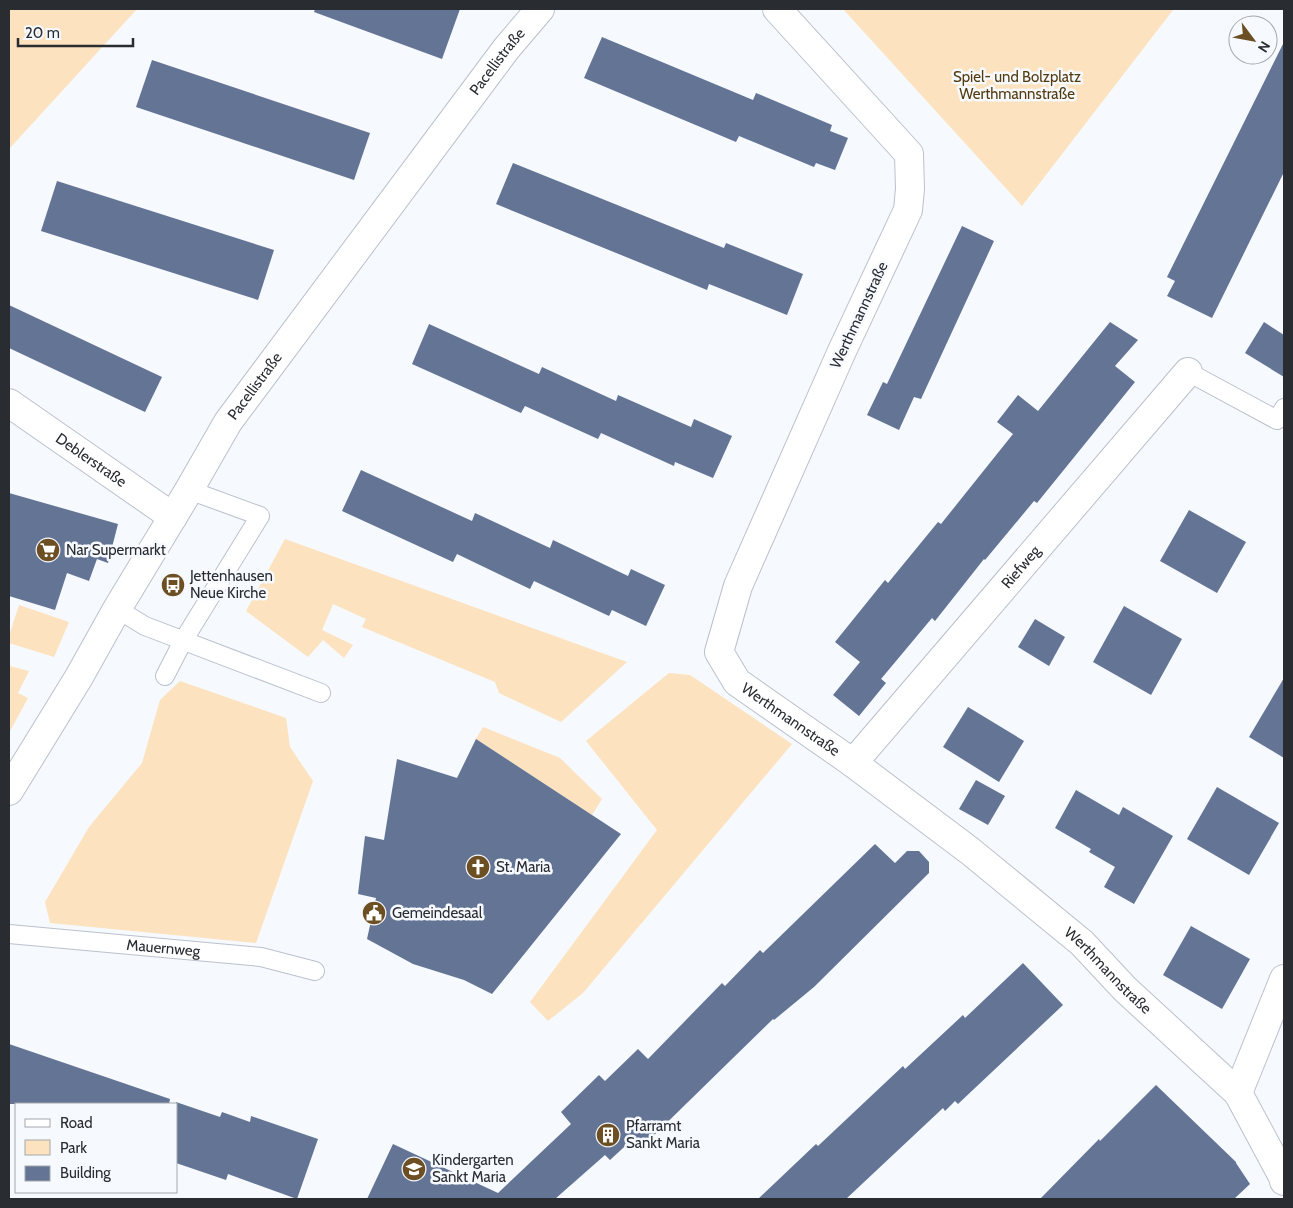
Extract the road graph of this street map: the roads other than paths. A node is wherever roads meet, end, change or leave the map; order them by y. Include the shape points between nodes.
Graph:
1 (540, 9) edge
2 (777, 9) edge
3 (1188, 372) joint
4 (9, 404) edge
5 (1284, 408) edge
6 (189, 490) junction
7 (173, 517) junction
8 (117, 609) junction
9 (183, 641) junction
10 (165, 676) dead end
11 (321, 693) dead end
12 (853, 762) junction
13 (9, 791) edge
14 (9, 934) edge
15 (316, 971) dead end
16 (1284, 979) edge
17 (1238, 1093) junction
18 (1284, 1181) edge

1 - 6 street, Pacellistraße via 506,49 233,415
2 - 12 street, Werthmannstraße via 909,154 910,189 908,210 738,586 719,652 737,682
3 - 5 lane via 1277,420
3 - 12 street, Riefweg
4 - 7 street, Deblerstraße
6 - 7 street, Pacellistraße
6 - 9 lane via 260,516
7 - 8 street, Pacellistraße
8 - 9 lane via 145,626
8 - 13 street, Pacellistraße
9 - 10 lane
9 - 11 lane
12 - 17 street, Werthmannstraße via 970,851 1082,943 1125,989
14 - 15 lane, Mauernweg via 261,956
16 - 17 street
17 - 18 street, Werthmannstraße

